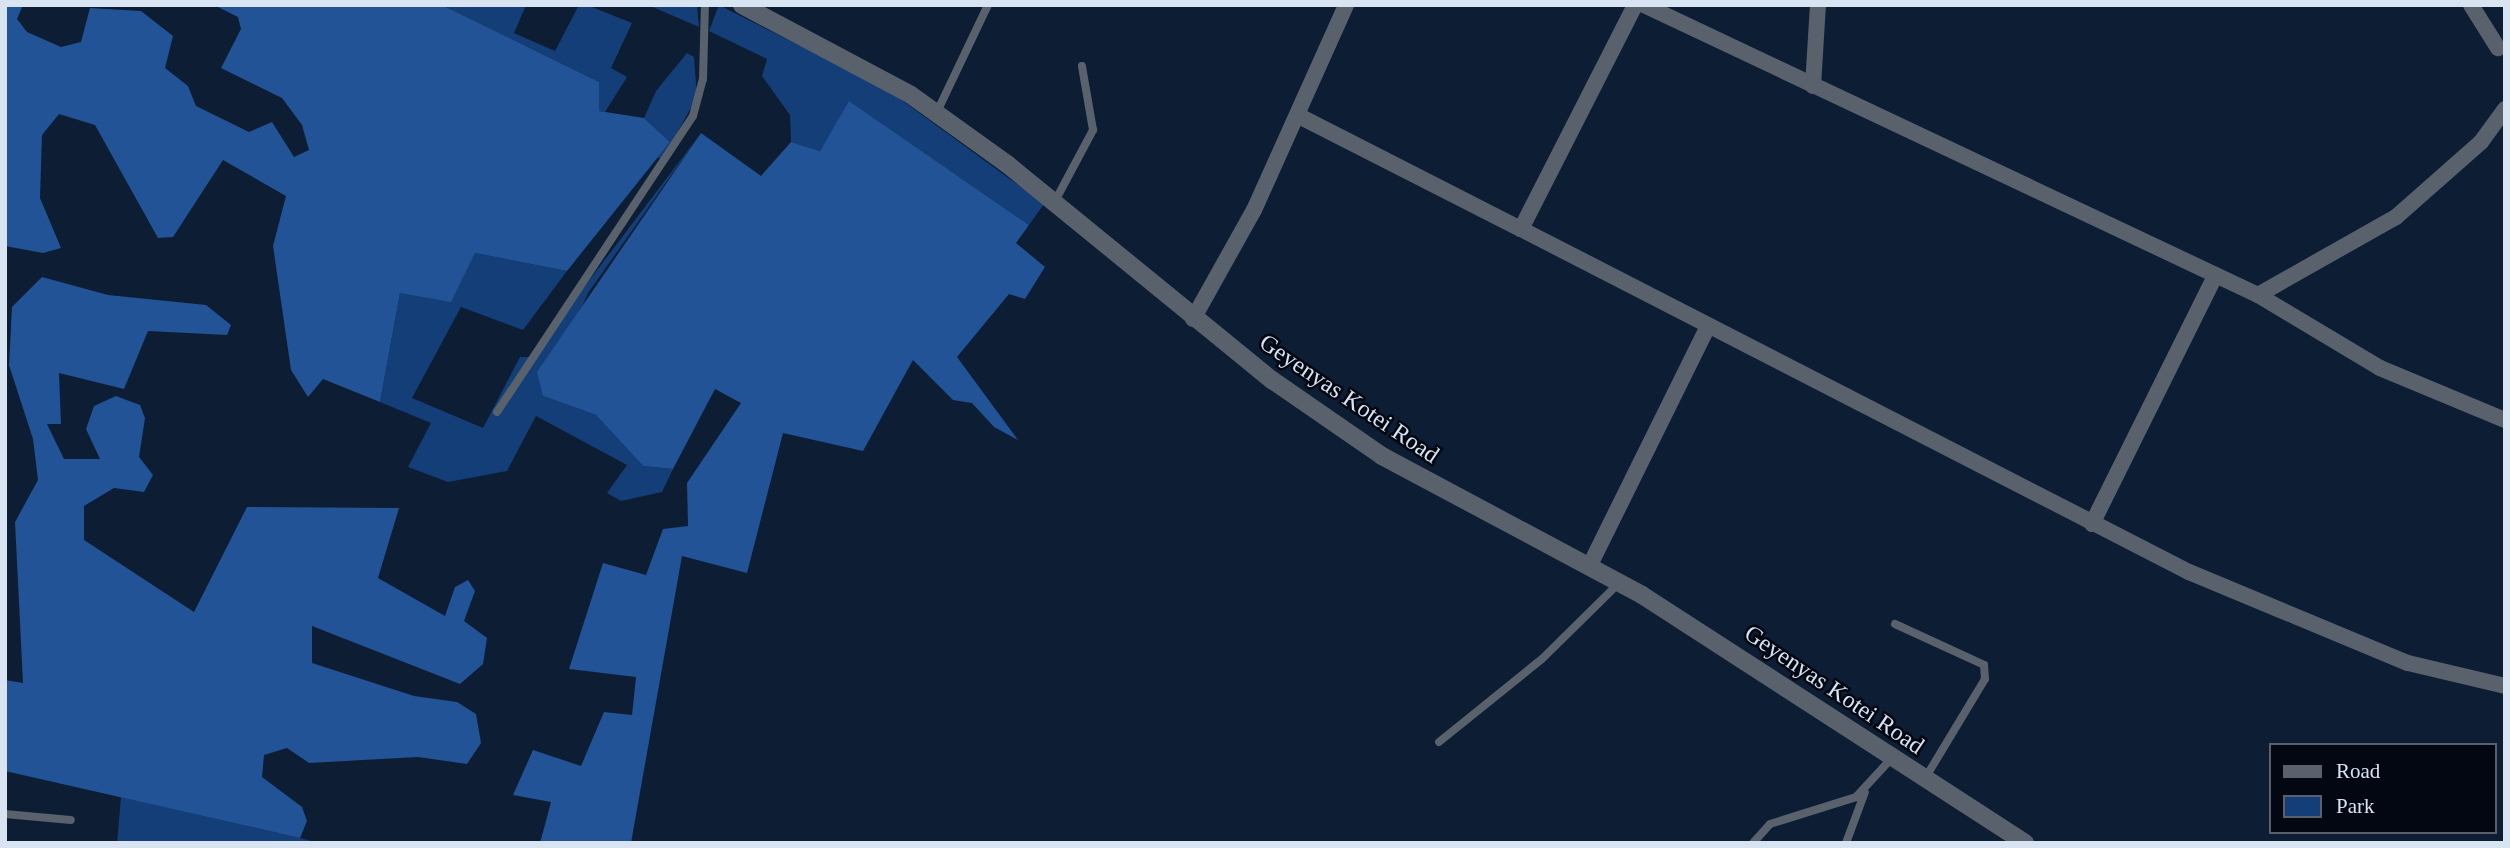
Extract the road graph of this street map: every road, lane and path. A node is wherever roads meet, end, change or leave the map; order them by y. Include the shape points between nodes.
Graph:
1 (705, 5) edge
2 (741, 5) edge
3 (988, 5) edge
4 (1346, 5) edge
5 (1635, 5) edge
6 (1644, 5) edge
7 (1818, 5) edge
8 (2471, 5) edge
9 (2502, 51) edge
10 (1082, 66) dead end
11 (1812, 86) junction
12 (2505, 109) edge
13 (936, 114) junction
14 (1299, 116) junction
15 (1054, 203) junction
16 (1521, 229) junction
17 (2214, 278) junction
18 (2258, 295) junction
19 (1193, 319) junction
20 (1708, 326) junction
21 (497, 412) dead end
22 (2505, 420) edge
23 (2092, 524) junction
24 (1588, 567) junction
25 (1619, 583) junction
26 (1895, 624) dead end
27 (2505, 686) edge
28 (1439, 742) dead end
29 (1891, 759) junction
30 (1924, 780) junction
31 (1866, 789) junction
32 (5, 814) edge
33 (71, 820) dead end
34 (2018, 841) edge
35 (1753, 843) edge
36 (1846, 843) edge

1 - 21 lane via 703,79 693,116
2 - 13 street, Geyenyas Kotei Road via 842,54
3 - 13 lane
4 - 14 street
5 - 16 street
6 - 11 street
7 - 11 street
8 - 9 street
10 - 15 lane via 1093,130
11 - 17 street
12 - 18 street via 2481,142 2396,217
13 - 15 street, Geyenyas Kotei Road
14 - 16 street
14 - 19 street
15 - 19 street, Geyenyas Kotei Road
16 - 20 street
17 - 18 street
17 - 23 street
18 - 22 street via 2380,368
19 - 24 street, Geyenyas Kotei Road via 1382,456
20 - 23 street
20 - 24 street
23 - 27 street via 2296,621 2408,663
24 - 25 street, Geyenyas Kotei Road
25 - 28 lane via 1542,659
25 - 29 street, Geyenyas Kotei Road via 1752,662
26 - 30 lane via 1984,666 1985,679
29 - 30 street, Geyenyas Kotei Road
29 - 31 lane
30 - 34 street, Geyenyas Kotei Road
31 - 35 lane via 1770,824
31 - 36 lane
32 - 33 lane

